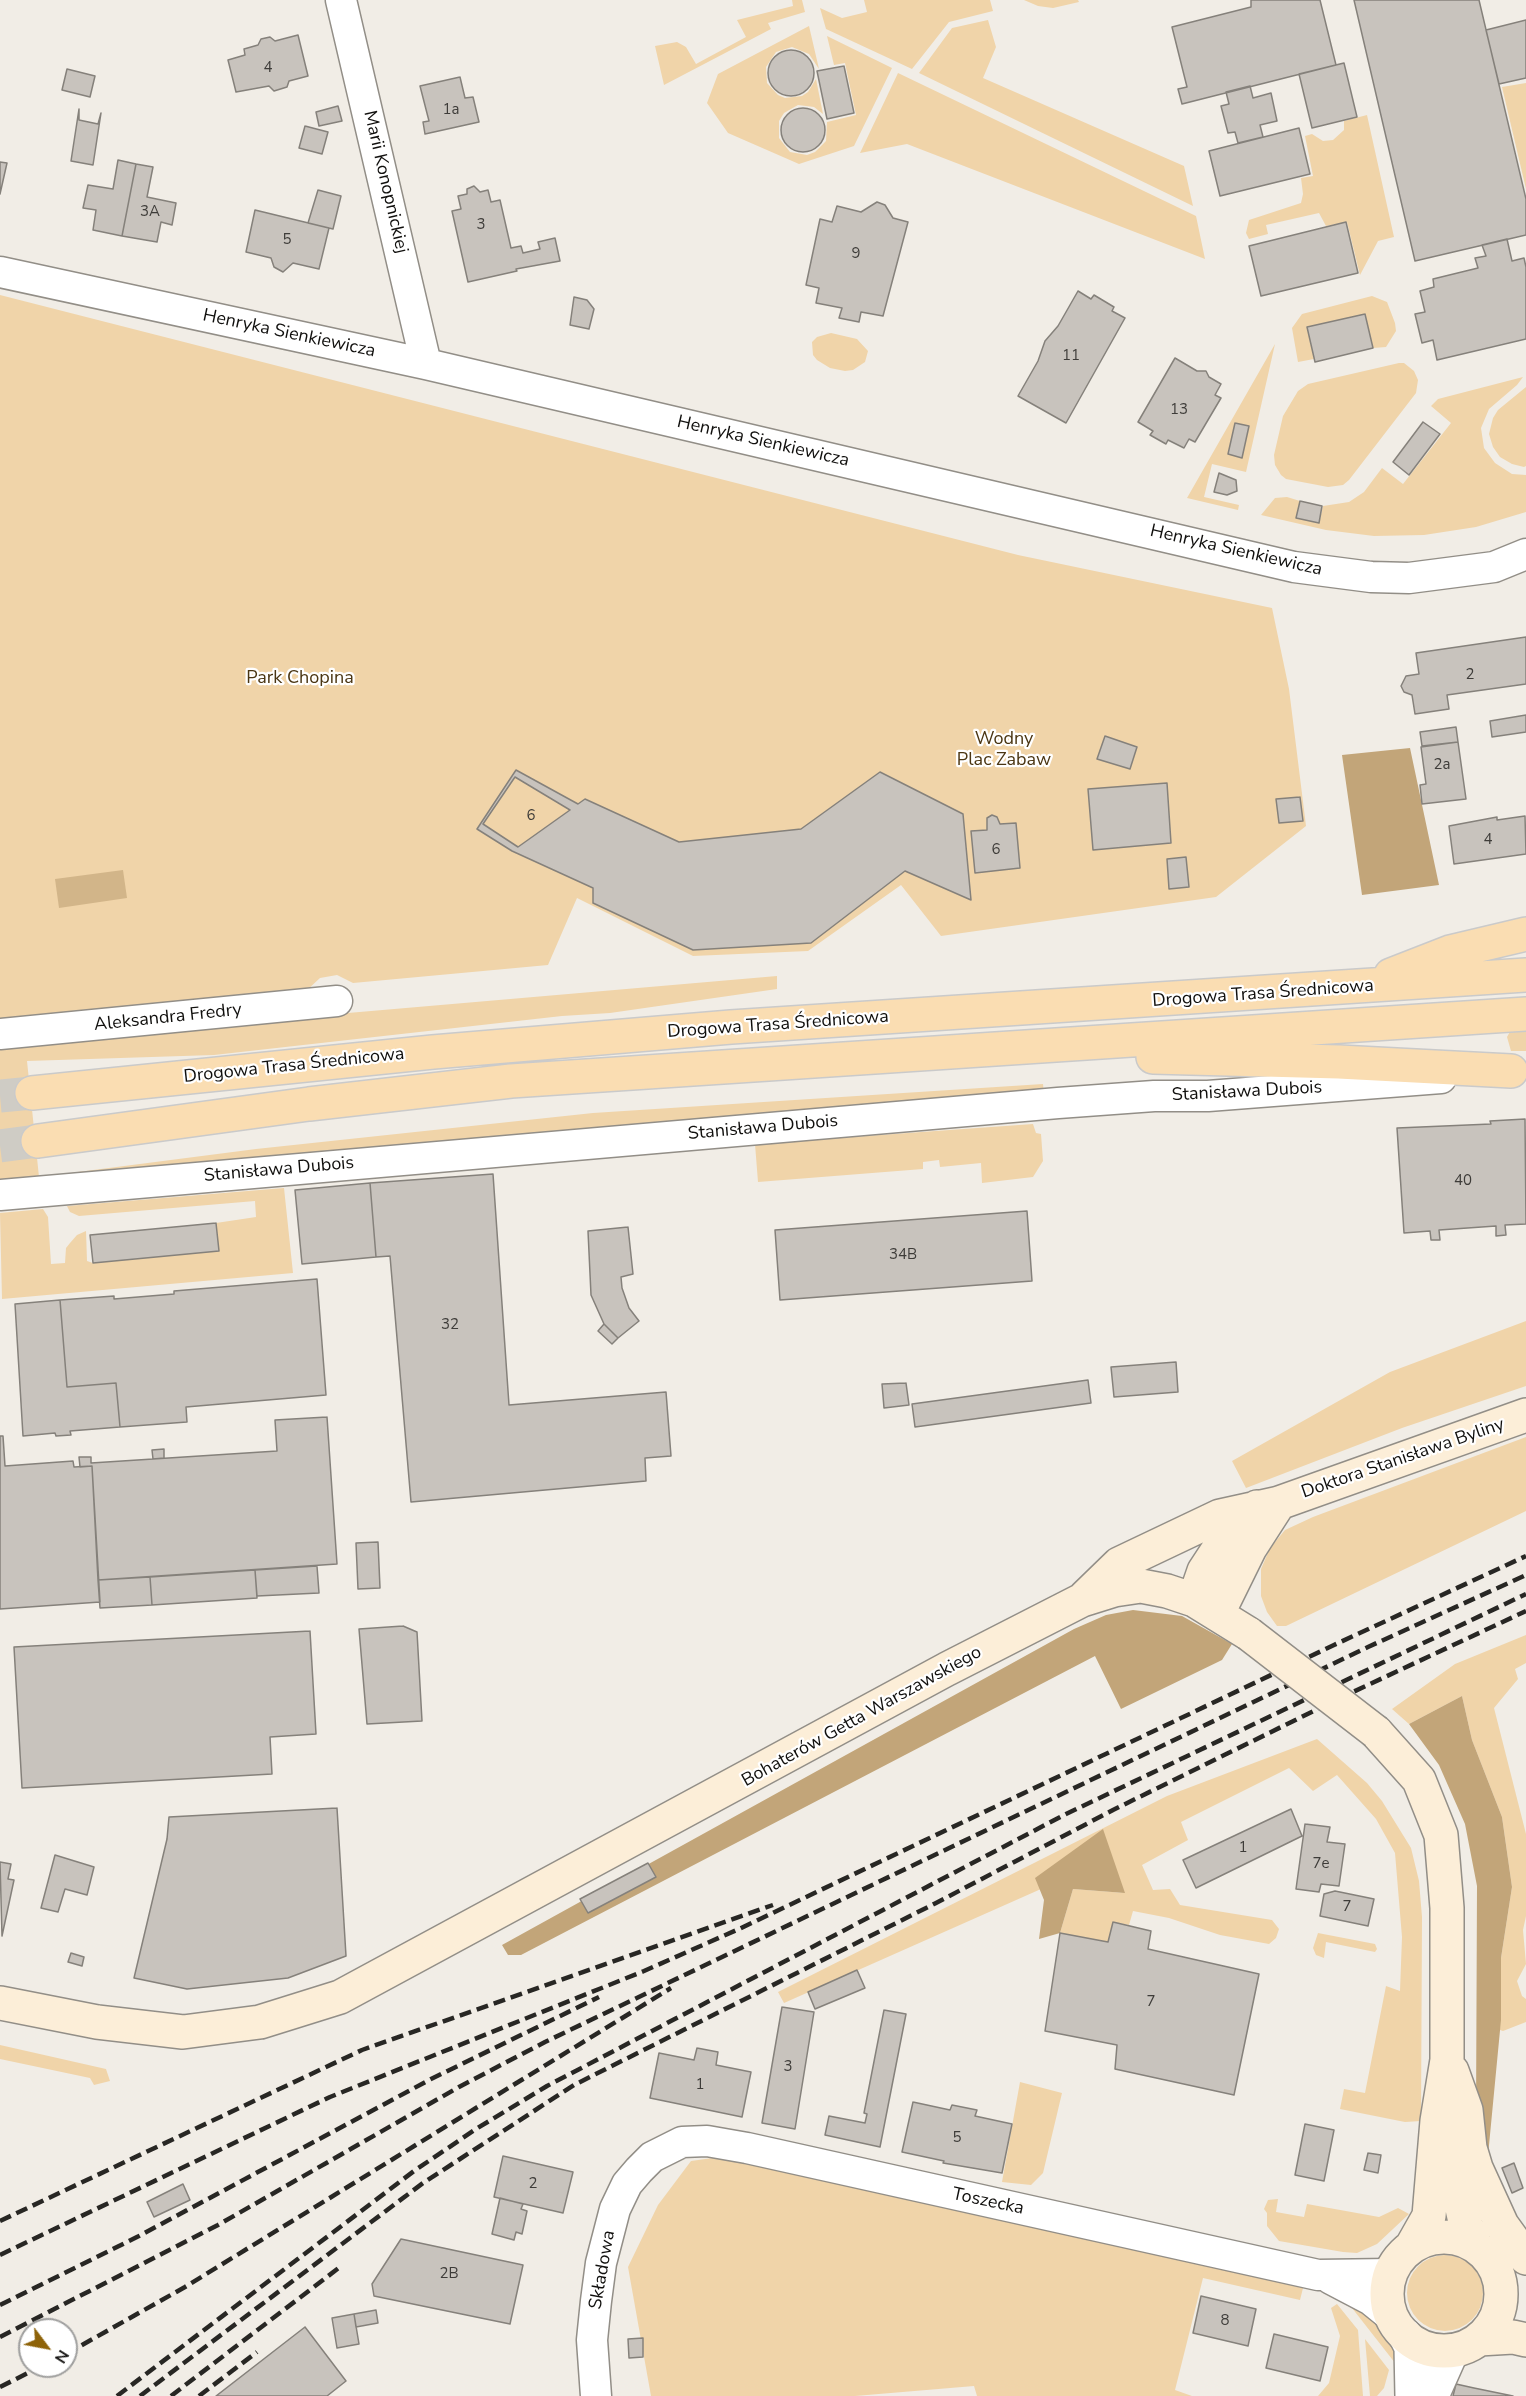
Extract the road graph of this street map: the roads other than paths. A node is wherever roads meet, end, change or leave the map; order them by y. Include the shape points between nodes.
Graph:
1 (341, 0) edge
2 (0, 272) edge
3 (426, 364) junction
4 (1526, 554) edge
5 (1526, 934) edge
6 (1526, 975) edge
7 (1359, 987) junction
8 (337, 1001) dead end
9 (1526, 1014) edge
10 (0, 1034) edge
11 (1059, 1044) junction
12 (1519, 1071) edge
13 (32, 1093) tunnel mouth
14 (38, 1141) tunnel mouth
15 (0, 1195) edge
16 (1526, 1415) edge
17 (1268, 1505) junction
18 (1082, 1600) junction
19 (1206, 1607) junction
20 (0, 2003) edge
21 (1449, 2065) junction
22 (652, 2157) joint
23 (1412, 2246) junction
24 (1476, 2246) junction
25 (1526, 2258) edge
26 (1390, 2274) junction
27 (1326, 2276) junction
28 (1499, 2277) junction
29 (1526, 2305) edge
30 (1399, 2326) junction
31 (1526, 2340) edge
32 (1465, 2345) junction
33 (596, 2396) edge
34 (1412, 2396) edge
35 (1432, 2396) edge

1 - 3 street, Marii Konopnickiej
2 - 3 street, Henryka Sienkiewicza
3 - 4 street, Henryka Sienkiewicza via 1304,568 1409,578 1494,567
5 - 7 main road via 1450,952
6 - 7 main road, Drogowa Trasa Średnicowa
7 - 13 main road, Drogowa Trasa Średnicowa via 731,1027 433,1052
8 - 10 street, Aleksandra Fredry
9 - 11 main road, Drogowa Trasa Średnicowa
11 - 12 main road via 1158,1058
11 - 14 main road, Drogowa Trasa Średnicowa via 511,1081
12 - 15 street, Stanisława Dubois via 1378,1084 1058,1102
16 - 17 main road, Doktora Stanisława Byliny
17 - 18 main road, Doktora Stanisława Byliny via 1220,1516 1119,1564
17 - 19 main road, Doktora Stanisława Byliny via 1223,1542 1204,1571
18 - 19 main road, Bohaterów Getta Warszawskiego via 1141,1586
18 - 20 main road, Bohaterów Getta Warszawskiego via 340,1997 260,2022 183,2032 97,2022
19 - 21 main road, Bohaterów Getta Warszawskiego, bridge via 1249,1634 1376,1732 1419,1780 1441,1836 1447,1908
21 - 23 main road, Bohaterów Getta Warszawskiego via 1437,2121 1430,2216
21 - 24 main road, Bohaterów Getta Warszawskiego via 1459,2151 1459,2195 1466,2226
21 - 25 main road via 1466,2110 1476,2168 1502,2225
22 - 27 street, Toszecka via 682,2142 707,2141
22 - 33 street, Składowa via 627,2184 615,2209 602,2263 592,2340
23 - 24 main road via 1430,2238 1449,2236
23 - 26 main road
24 - 28 main road
26 - 27 street, Toszecka
26 - 30 main road via 1387,2298
27 - 30 street, Toszecka via 1371,2300
28 - 29 main road
28 - 32 main road via 1500,2306 1493,2324
30 - 32 main road via 1422,2346
30 - 34 street via 1411,2347
31 - 32 main road via 1513,2337
32 - 35 street

